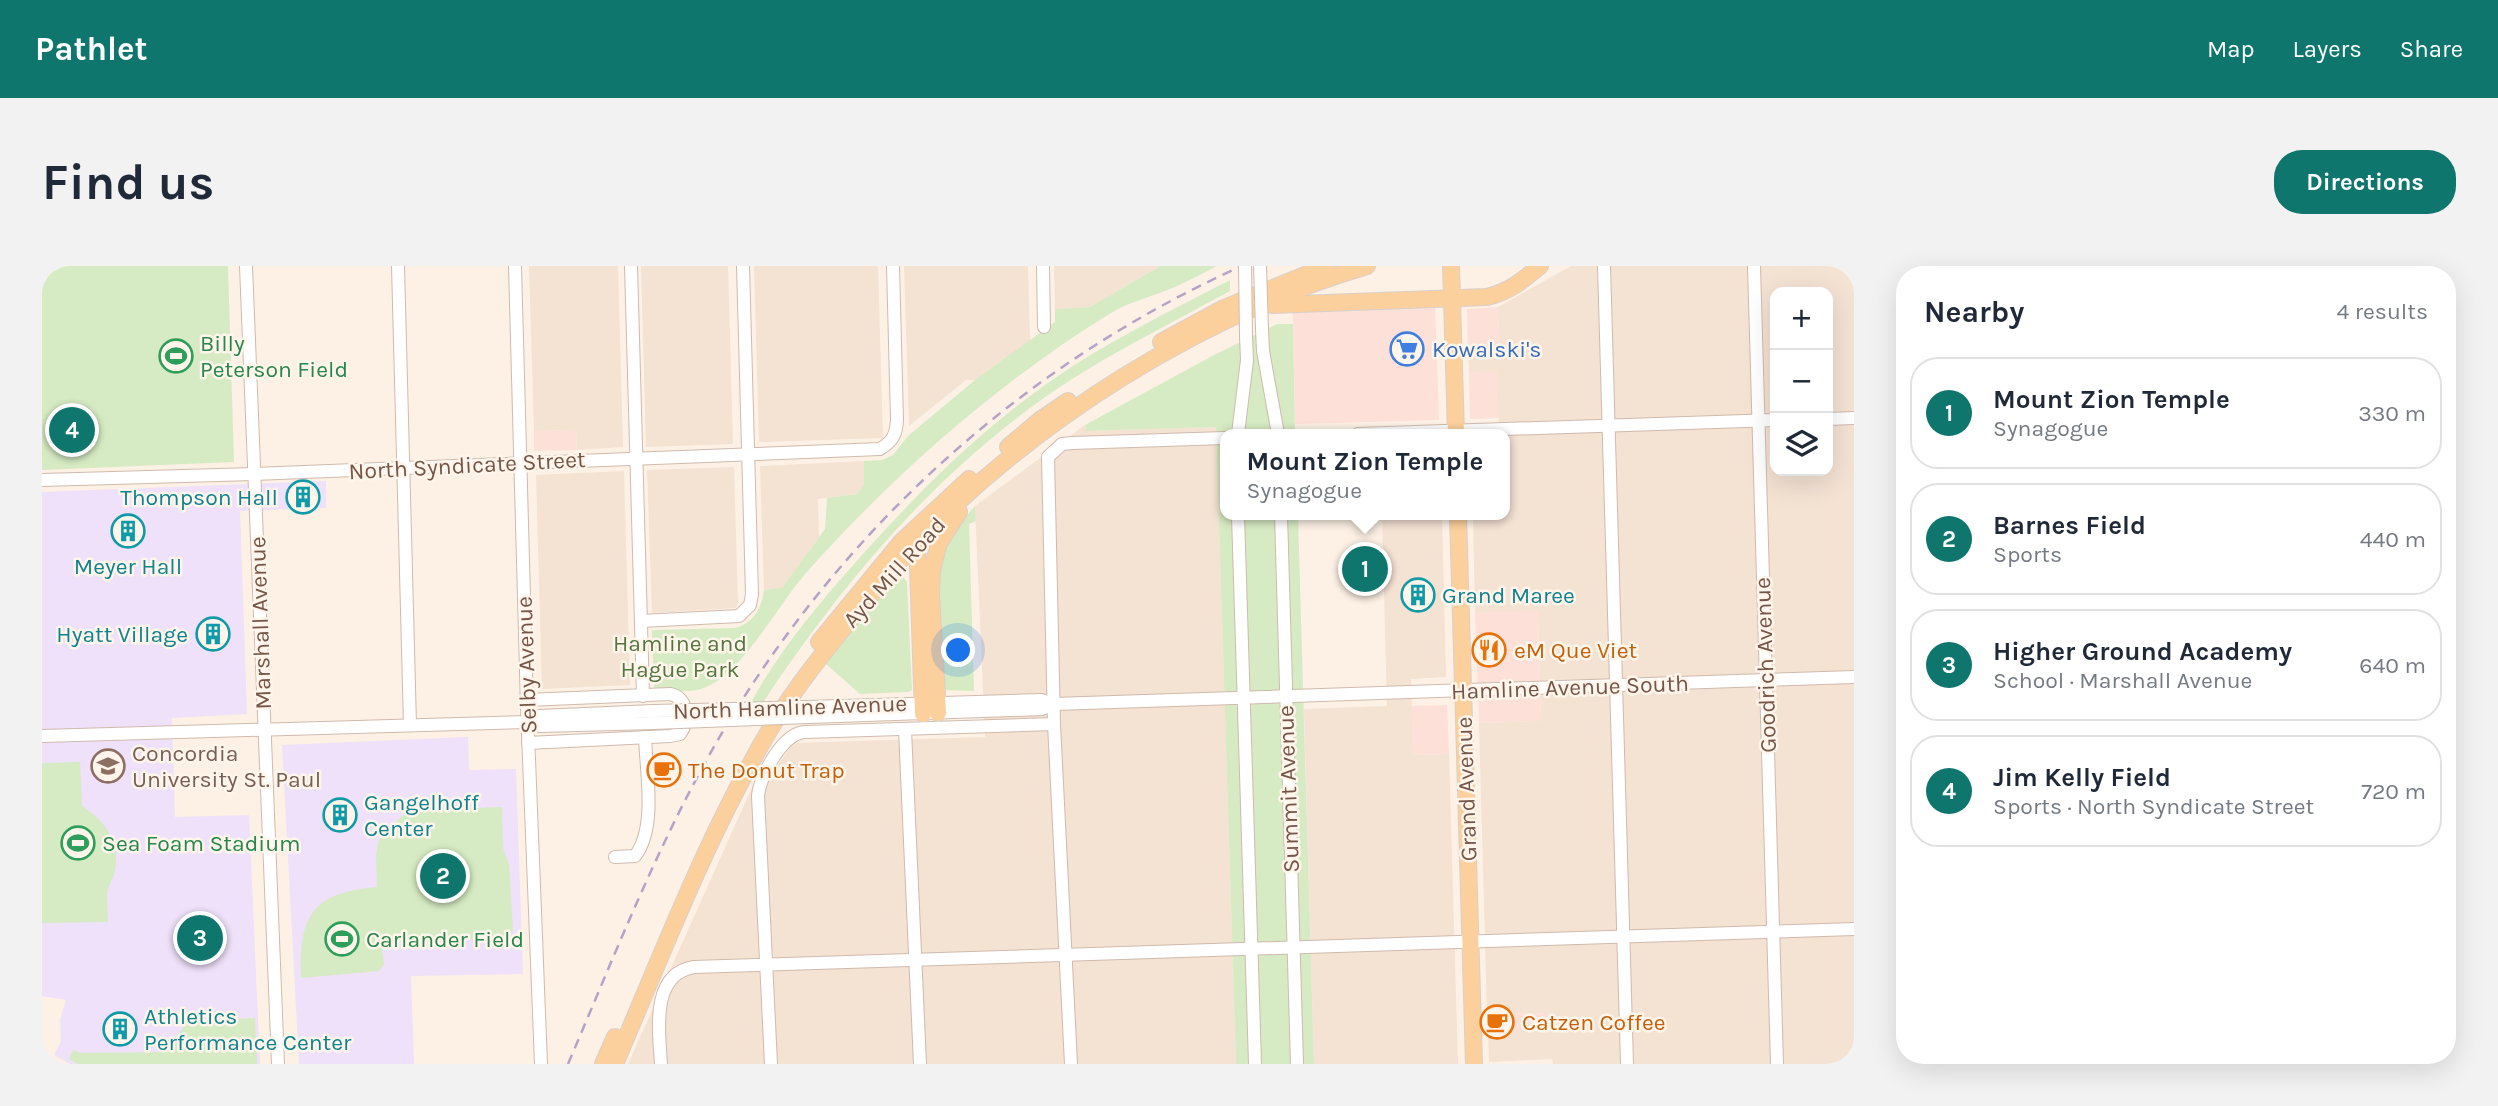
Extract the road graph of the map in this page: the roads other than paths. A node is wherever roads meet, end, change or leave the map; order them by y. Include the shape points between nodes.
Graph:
1 (246, 266) edge
2 (397, 266) edge
3 (515, 266) edge
4 (631, 266) edge
5 (743, 266) edge
6 (892, 266) edge
7 (1043, 266) edge
8 (1245, 266) edge
9 (1260, 266) edge
10 (1327, 266) edge
11 (1367, 266) edge
12 (1527, 266) edge
13 (1540, 266) edge
14 (1604, 266) edge
15 (1754, 266) edge
16 (1451, 269) edge
17 (1452, 295) junction
18 (1259, 306) junction
19 (1044, 327) dead end
20 (1854, 418) edge
21 (1833, 419) edge
22 (1770, 420) edge
23 (1758, 421) junction
24 (1607, 426) junction
25 (1239, 429) edge
26 (1277, 429) edge
27 (1456, 429) edge
28 (1510, 430) edge
29 (1220, 439) edge
30 (748, 453) junction
31 (637, 458) junction
32 (1010, 458) junction
33 (520, 462) junction
34 (402, 468) junction
35 (254, 474) junction
36 (42, 480) edge
37 (1238, 520) edge
38 (1281, 520) edge
39 (1458, 520) edge
40 (919, 535) junction
41 (931, 594) junction
42 (641, 621) junction
43 (1854, 677) edge
44 (1765, 680) junction
45 (1616, 685) junction
46 (1463, 691) junction
47 (643, 696) junction
48 (1285, 696) junction
49 (1244, 697) junction
50 (526, 700) junction
51 (1054, 704) junction
52 (930, 708) junction
53 (527, 722) junction
54 (1054, 724) junction
55 (410, 725) junction
56 (263, 730) junction
57 (905, 730) junction
58 (42, 736) edge
59 (645, 737) junction
60 (528, 743) junction
61 (615, 857) dead end
62 (1854, 929) edge
63 (1773, 932) junction
64 (1623, 937) junction
65 (1471, 942) junction
66 (1293, 948) junction
67 (1251, 949) junction
68 (1066, 956) junction
69 (915, 961) junction
70 (766, 965) junction
71 (278, 1064) edge
72 (541, 1064) edge
73 (603, 1064) edge
74 (615, 1064) edge
75 (661, 1064) edge
76 (771, 1064) edge
77 (920, 1064) edge
78 (1071, 1064) edge
79 (1255, 1064) edge
80 (1297, 1064) edge
81 (1474, 1064) edge
82 (1627, 1064) edge
83 (1777, 1064) edge

1 - 35 street, Marshall Avenue
2 - 34 street
3 - 33 street, Selby Avenue
4 - 31 street
5 - 30 street
6 - 30 street, North Syndicate Street via 897,420 890,443 868,450
7 - 19 street
8 - 25 street, bridge via 1247,360
9 - 26 street, bridge via 1263,351
10 - 40 main road, Ayd Mill Road via 1224,308 1140,354 1040,420 945,499
11 - 18 main road, Ayd Mill Road
12 - 17 main road via 1496,286
13 - 17 main road via 1497,295
14 - 24 street
15 - 23 street, Goodrich Avenue
16 - 17 main road
17 - 18 main road
17 - 27 main road
18 - 32 main road, Ayd Mill Road via 1134,370
20 - 21 street
22 - 23 street
23 - 24 street
23 - 44 street, Goodrich Avenue
24 - 28 street
24 - 45 street
29 - 51 street via 1062,444 1048,457
30 - 31 street, North Syndicate Street
30 - 42 street via 752,594 746,612
31 - 33 street, North Syndicate Street
31 - 42 street
32 - 40 main road, Ayd Mill Road
32 - 41 main road via 945,532 935,556
33 - 34 street, North Syndicate Street
33 - 50 street, Selby Avenue
34 - 35 street, North Syndicate Street
34 - 55 street
35 - 36 street, North Syndicate Street
35 - 56 street, Marshall Avenue
37 - 49 street, Summit Avenue
38 - 48 street, Summit Avenue
39 - 46 main road, Grand Avenue
40 - 41 main road via 927,548
40 - 52 main road
40 - 73 main road, Ayd Mill Road via 890,554 810,652 737,770 703,835
40 - 74 main road, Ayd Mill Road via 811,666 760,746 701,863
41 - 52 main road
42 - 47 street
43 - 44 street, Hamline Avenue South
44 - 45 street, Hamline Avenue South
44 - 63 street, Goodrich Avenue
45 - 46 street, Hamline Avenue South
45 - 64 street
46 - 48 street, Hamline Avenue South
46 - 65 main road, Grand Avenue
47 - 50 street
47 - 59 street via 679,695 684,702 685,727 680,734
48 - 49 street, North Hamline Avenue
48 - 66 street, Summit Avenue
49 - 51 street, North Hamline Avenue
49 - 67 street, Summit Avenue
50 - 53 street, Selby Avenue
51 - 52 street, North Hamline Avenue via 1042,709
51 - 54 street
52 - 53 street, North Hamline Avenue, bridge via 539,716
53 - 55 street, North Hamline Avenue
53 - 60 street, Selby Avenue
54 - 57 street, North Hamline Avenue
54 - 68 street
55 - 56 street, North Hamline Avenue
56 - 58 street, North Hamline Avenue
56 - 71 street, Marshall Avenue
57 - 69 street
57 - 70 street, North Hamline Avenue via 796,733 762,775
59 - 60 street
59 - 61 street via 647,829 635,856
60 - 72 street, Selby Avenue
62 - 63 street
63 - 64 street
63 - 83 street, Goodrich Avenue
64 - 65 street
64 - 82 street
65 - 66 street
65 - 81 main road, Grand Avenue
66 - 67 street
66 - 80 street, Summit Avenue
67 - 68 street
67 - 79 street, Summit Avenue
68 - 69 street
68 - 78 street
69 - 70 street
69 - 77 street
70 - 75 street via 684,969 670,982 658,1009
70 - 76 street

